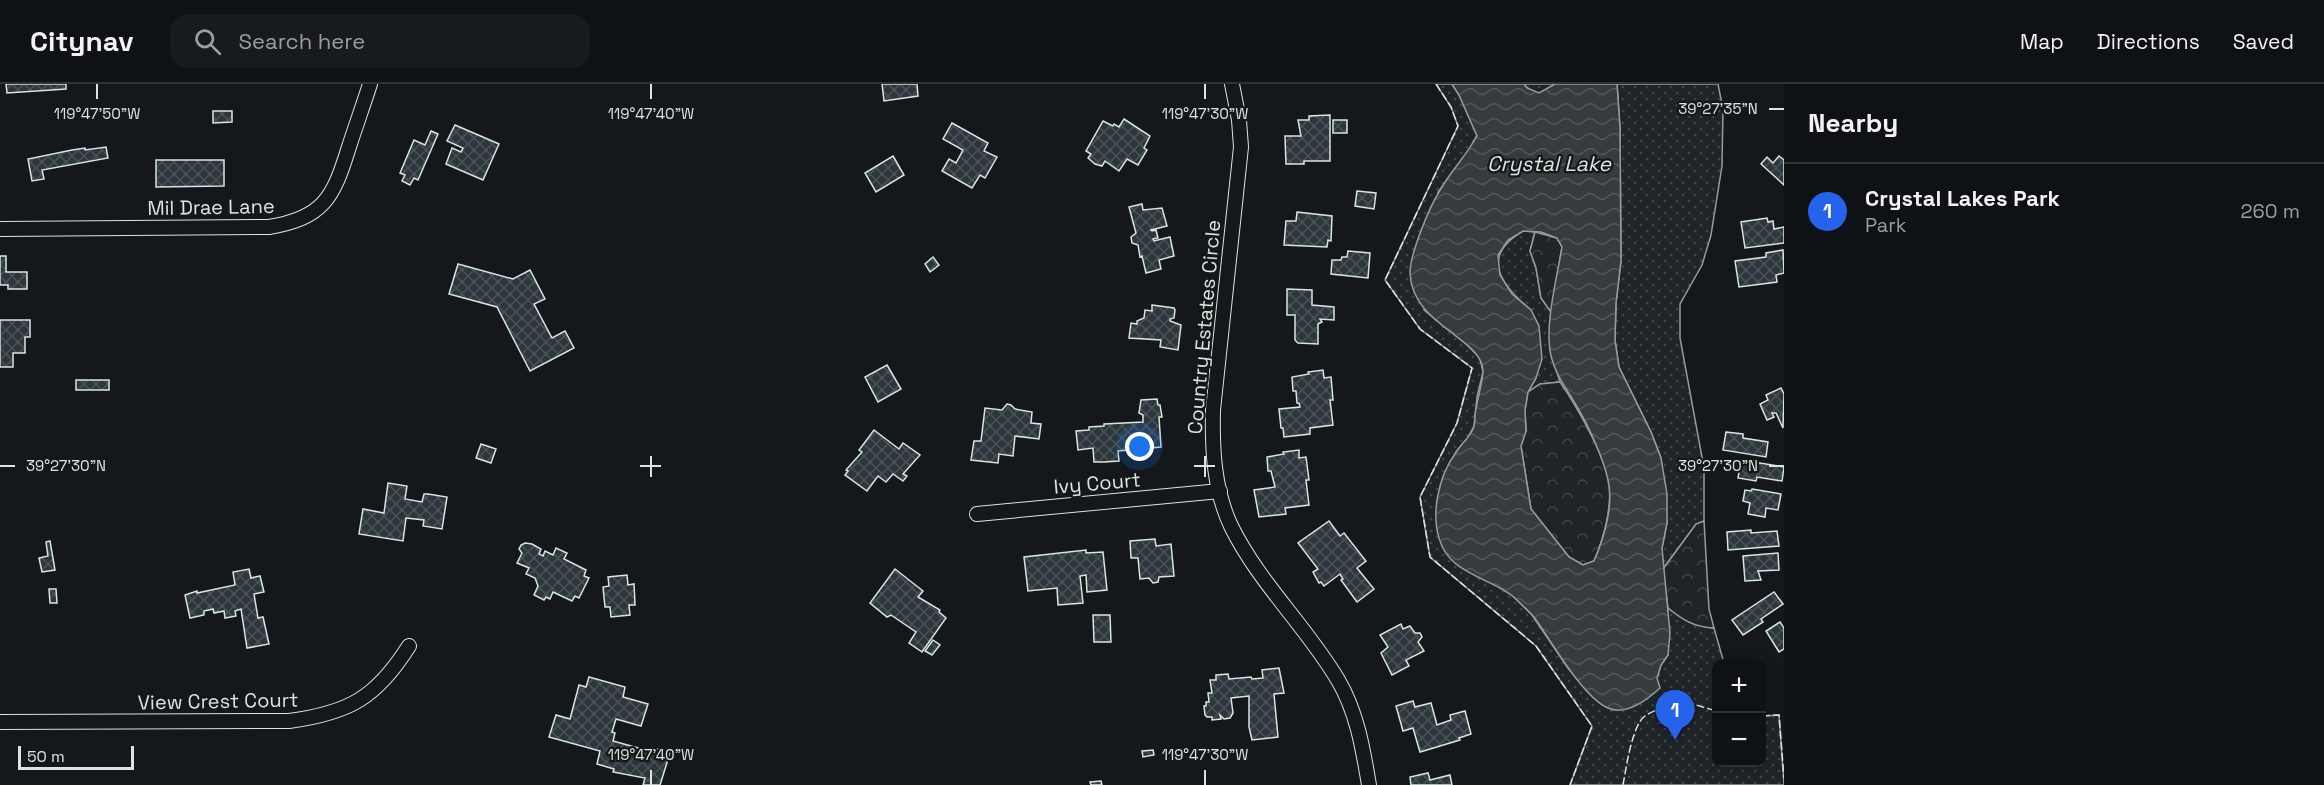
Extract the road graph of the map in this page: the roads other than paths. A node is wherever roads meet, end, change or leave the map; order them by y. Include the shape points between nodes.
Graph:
1 (370, 84) edge
2 (1232, 84) edge
3 (0, 229) edge
4 (1220, 491) junction
5 (977, 514) dead end
6 (409, 646) dead end
7 (0, 722) edge
8 (1369, 785) edge

1 - 3 street, Mil Drae Lane via 330,197 291,224
2 - 4 street, Country Estates Circle via 1240,147 1213,410 1213,449
4 - 5 street, Ivy Court
4 - 8 street, Country Estates Circle via 1230,525 1245,550 1339,681 1358,727
6 - 7 street, View Crest Court via 382,684 363,699 315,718 289,722

